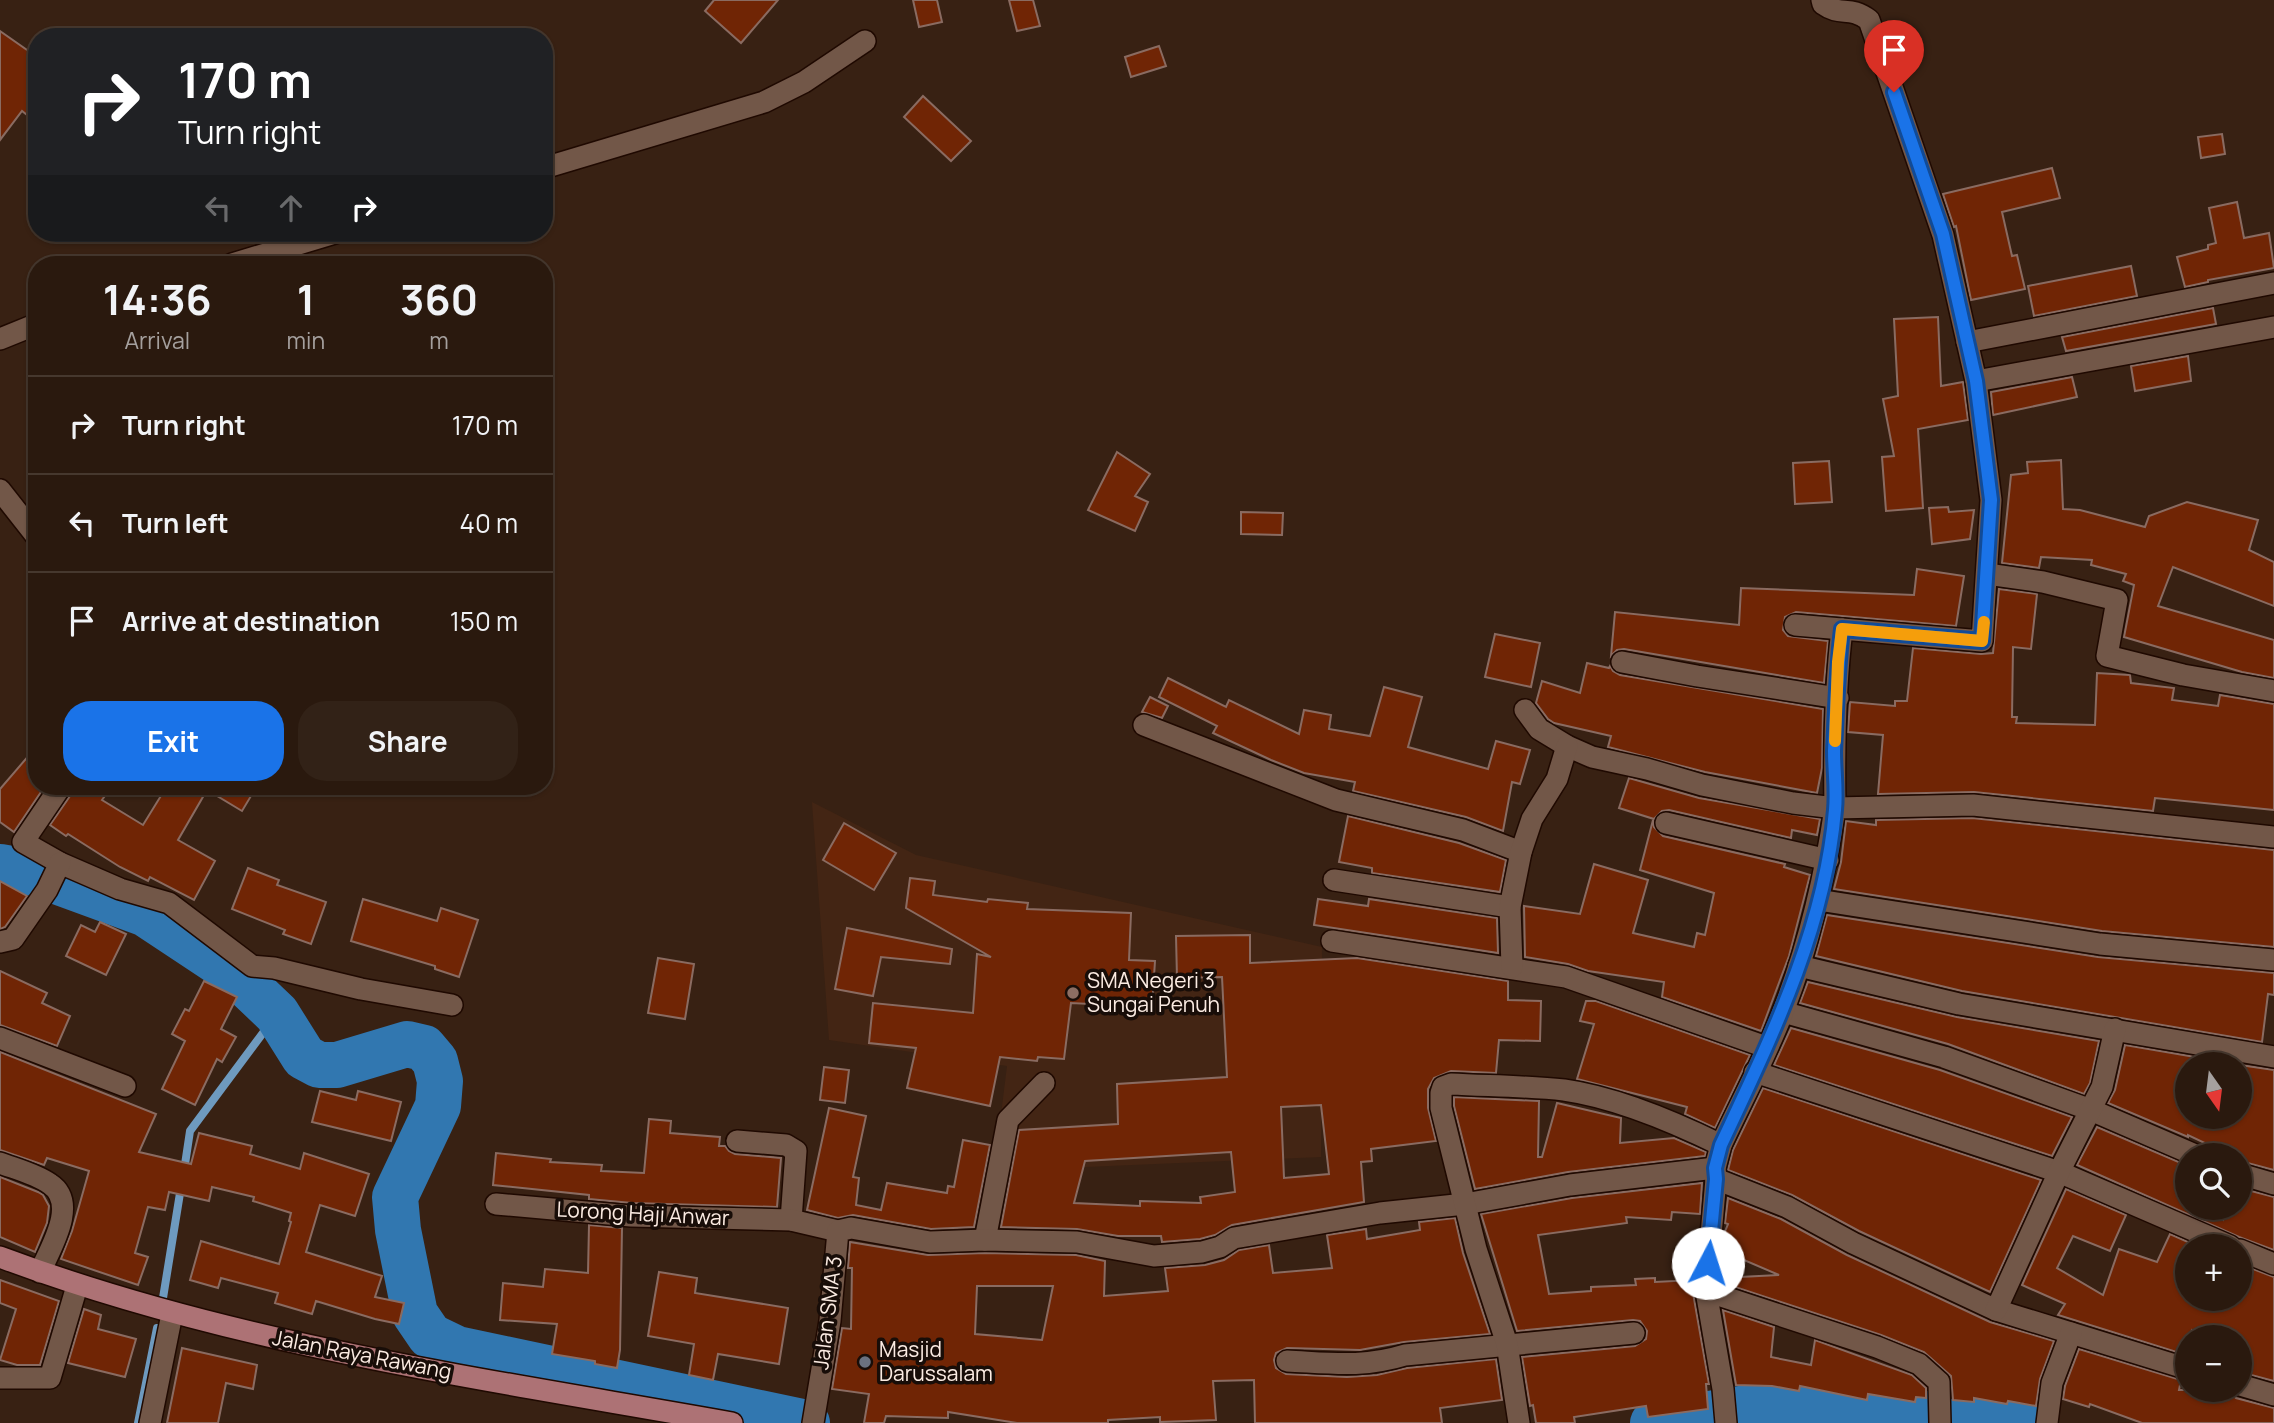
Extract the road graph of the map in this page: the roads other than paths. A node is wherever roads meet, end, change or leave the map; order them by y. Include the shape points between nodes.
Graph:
1 (1822, 0) edge
2 (865, 41) dead end
3 (553, 165) edge
4 (305, 242) edge
5 (259, 256) edge
6 (2274, 282) edge
7 (2274, 327) edge
8 (28, 328) edge
9 (0, 339) edge
10 (1967, 342) junction
11 (1976, 381) junction
12 (0, 490) edge
13 (28, 526) edge
14 (1987, 574) junction
15 (1795, 625) dead end
16 (1842, 629) junction
17 (1622, 662) dead end
18 (2274, 691) edge
19 (1838, 698) junction
20 (1525, 710) dead end
21 (1144, 725) dead end
22 (1567, 746) junction
23 (55, 795) edge
24 (1835, 808) junction
25 (1667, 823) dead end
26 (2274, 837) edge
27 (1521, 852) junction
28 (1828, 860) junction
29 (54, 875) junction
30 (1334, 880) dead end
31 (1818, 900) junction
32 (1510, 907) junction
33 (1332, 941) dead end
34 (0, 942) edge
35 (2274, 960) edge
36 (1799, 965) junction
37 (1512, 967) junction
38 (452, 1005) dead end
39 (1783, 1012) junction
40 (2115, 1029) junction
41 (0, 1038) edge
42 (1766, 1047) junction
43 (2274, 1057) edge
44 (1755, 1072) junction
45 (1044, 1083) dead end
46 (125, 1086) dead end
47 (2091, 1110) junction
48 (737, 1141) dead end
49 (1721, 1145) junction
50 (2175, 1146) edge
51 (0, 1163) edge
52 (2059, 1172) junction
53 (1715, 1174) junction
54 (2252, 1178) edge
55 (2274, 1184) edge
56 (496, 1204) dead end
57 (1465, 1204) junction
58 (791, 1220) junction
59 (838, 1231) junction
60 (2202, 1234) edge
61 (985, 1240) junction
62 (2252, 1255) edge
63 (0, 1257) edge
64 (2274, 1264) edge
65 (40, 1272) junction
66 (77, 1286) junction
67 (1706, 1291) junction
68 (1996, 1310) junction
69 (172, 1314) junction
70 (1634, 1333) dead end
71 (2071, 1333) junction
72 (1507, 1344) junction
73 (1287, 1361) dead end
74 (2175, 1365) edge
75 (0, 1378) edge
76 (2252, 1389) edge
77 (2274, 1395) edge
78 (2048, 1415) edge
79 (814, 1416) edge
80 (1726, 1421) edge
81 (150, 1423) edge
82 (732, 1423) edge
83 (1519, 1423) edge
84 (1940, 1423) edge

1 - 10 street via 1832,11 1857,11 1869,20 1943,234
2 - 3 street via 804,82 764,102
4 - 5 street
6 - 10 street
7 - 11 street
8 - 9 street
10 - 11 street
11 - 14 street via 1991,500
12 - 13 street
14 - 16 street via 1982,641
14 - 18 street via 2117,600 2107,656
15 - 16 street
16 - 19 street
17 - 19 street
19 - 24 street
20 - 22 street via 1539,729
21 - 27 street via 1336,800 1463,830
22 - 24 street via 1592,757 1702,785
22 - 27 street via 1557,779 1532,820
23 - 29 street via 23,842
24 - 26 street via 1973,805
24 - 28 street
25 - 28 street
27 - 32 street
28 - 31 street
29 - 34 street via 13,939
29 - 38 street via 169,902 252,966
30 - 32 street
31 - 35 street via 2100,944
31 - 36 street
32 - 37 street
33 - 37 street
36 - 39 street
36 - 40 street via 1959,1004
37 - 42 street via 1566,977
39 - 42 street
39 - 47 street via 1944,1057
40 - 43 street
40 - 47 street via 2102,1087
41 - 46 street
42 - 44 street
44 - 49 street
44 - 52 street
45 - 61 street via 1008,1120
47 - 50 street
47 - 52 street
48 - 58 street via 786,1144 796,1152
49 - 53 street
49 - 57 street via 1678,1124 1565,1090 1451,1084 1443,1087 1441,1108
51 - 65 street via 51,1184 61,1195 64,1214
52 - 60 street
52 - 68 street
53 - 57 street, Jalan SMA 3 via 1570,1185
53 - 67 street
53 - 68 street
54 - 55 street
56 - 58 street, Lorong Haji Anwar via 631,1216
57 - 61 street, Jalan SMA 3 via 1380,1213 1234,1238 1202,1252 1154,1256 1077,1242
57 - 72 street
58 - 59 street, Lorong Haji Anwar
59 - 61 street, Jalan SMA 3 via 851,1228 930,1242
59 - 79 street, Jalan SMA 3 via 830,1321
62 - 64 street
63 - 65 main road, Jalan Raya Rawang
65 - 66 main road, Jalan Raya Rawang
66 - 69 main road, Jalan Raya Rawang
66 - 75 street via 50,1378
67 - 80 street
67 - 84 street via 1919,1364 1939,1382
68 - 71 street
69 - 81 street
69 - 82 main road, Jalan Raya Rawang via 341,1353
70 - 72 street
71 - 74 street
71 - 78 street via 2052,1383
72 - 73 street via 1357,1365
72 - 83 street
76 - 77 street

